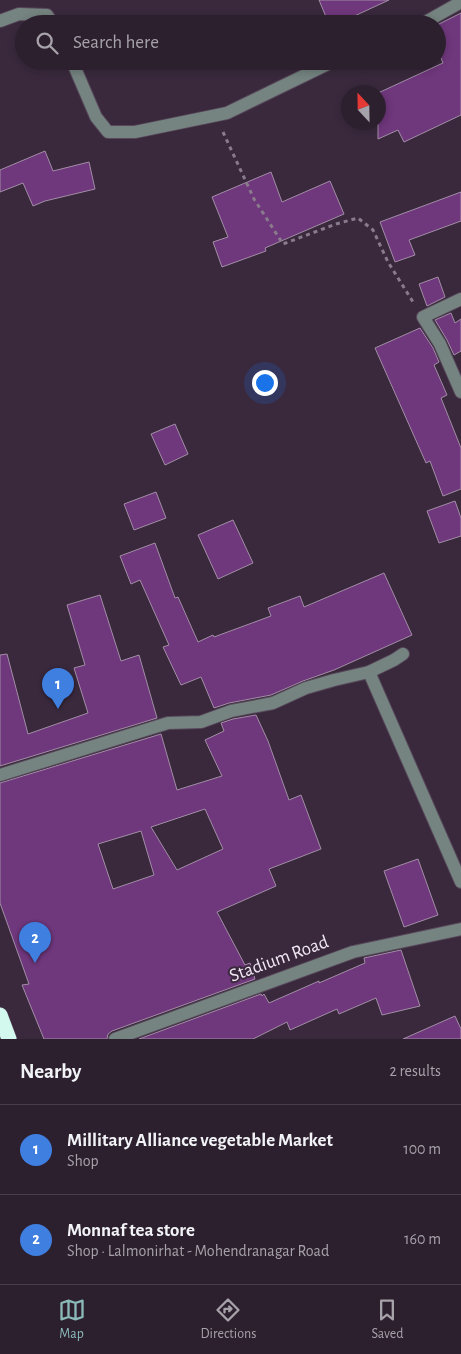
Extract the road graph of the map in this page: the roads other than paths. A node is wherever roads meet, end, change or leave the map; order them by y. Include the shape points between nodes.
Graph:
1 (461, 2) edge
2 (15, 15) edge
3 (16, 15) edge
4 (47, 15) edge
5 (438, 15) edge
6 (0, 21) edge
7 (76, 70) edge
8 (315, 70) edge
9 (461, 299) edge
10 (461, 392) edge
11 (403, 654) dead end
12 (369, 672) junction
13 (0, 775) edge
14 (461, 882) edge
15 (461, 929) edge
16 (0, 1015) edge
17 (9, 1039) edge
18 (115, 1039) edge

1 - 5 street
2 - 6 street
3 - 4 street
7 - 8 street via 96,117 108,132 135,132 227,113
9 - 10 street via 423,317 440,344
11 - 12 street
12 - 13 street via 306,688 273,703 231,711 201,722 168,723
12 - 14 street
15 - 18 street, Stadium Road via 353,952
16 - 17 highway

